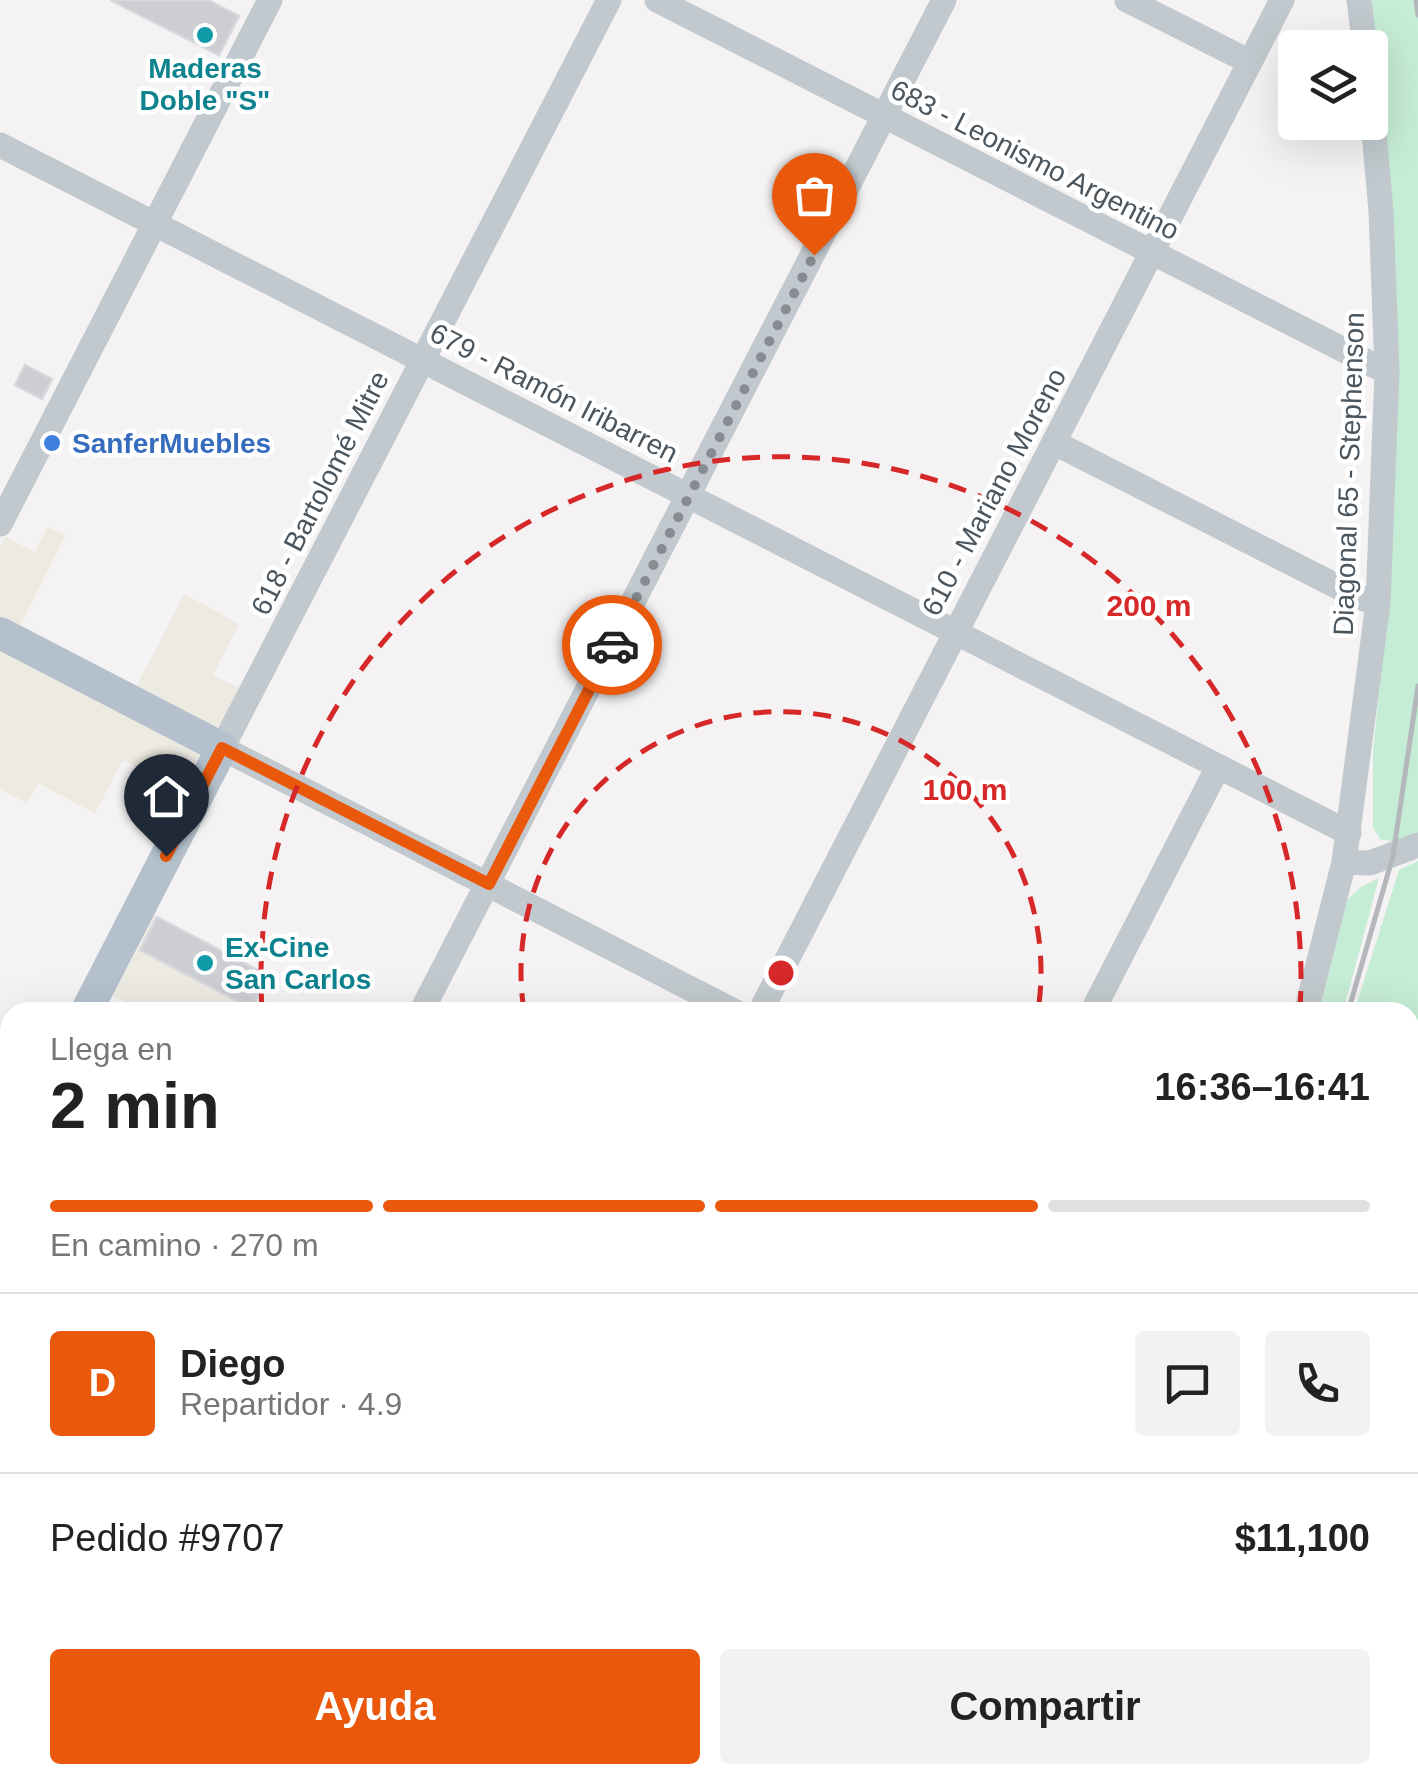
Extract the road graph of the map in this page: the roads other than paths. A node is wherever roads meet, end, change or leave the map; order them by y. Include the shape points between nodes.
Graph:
1 (270, 0) edge
2 (609, 0) edge
3 (657, 0) edge
4 (944, 0) edge
5 (1127, 0) edge
6 (1282, 0) edge
7 (1360, 0) edge
8 (1364, 30) edge
9 (1250, 62) junction
10 (884, 117) junction
11 (1375, 140) edge
12 (0, 144) edge
13 (156, 224) junction
14 (1152, 254) junction
15 (422, 360) junction
16 (1388, 372) junction
17 (1055, 444) junction
18 (690, 496) junction
19 (0, 524) edge
20 (1378, 603) junction
21 (0, 634) edge
22 (954, 634) junction
23 (222, 748) junction
24 (1218, 767) junction
25 (1348, 833) junction
26 (1418, 845) edge
27 (1344, 862) junction
28 (489, 884) junction
29 (91, 1002) edge
30 (426, 1002) edge
31 (717, 1002) edge
32 (765, 1002) edge
33 (1097, 1002) edge
34 (1309, 1002) edge

1 - 13 street
2 - 15 street, 618 - Bartolomé Mitre
3 - 10 street, 683 - Leonismo Argentino
4 - 10 street
5 - 9 street
6 - 9 street, 610 - Mariano Moreno
7 - 8 street
9 - 14 street, 610 - Mariano Moreno
10 - 14 street, 683 - Leonismo Argentino
10 - 18 street
11 - 16 street, Diagonal 65 - Stephenson
12 - 13 street, 679 - Ramón Iribarren
13 - 15 street, 679 - Ramón Iribarren
13 - 19 street
14 - 16 street, 683 - Leonismo Argentino
14 - 17 street, 610 - Mariano Moreno
15 - 18 street, 679 - Ramón Iribarren
15 - 23 street, 618 - Bartolomé Mitre
16 - 20 street, Diagonal 65 - Stephenson
17 - 20 street
17 - 22 street, 610 - Mariano Moreno
18 - 22 street, 679 - Ramón Iribarren
18 - 28 street
20 - 25 street, Diagonal 65 - Stephenson
21 - 23 main road
22 - 24 street, 679 - Ramón Iribarren
22 - 32 street, 610 - Mariano Moreno
23 - 28 street
23 - 29 main road
24 - 25 street, 679 - Ramón Iribarren
24 - 33 street
25 - 27 street, Diagonal 65 - Stephenson
26 - 27 street via 1370,863
27 - 34 street, Diagonal 65 - Stephenson
28 - 30 street
28 - 31 street

